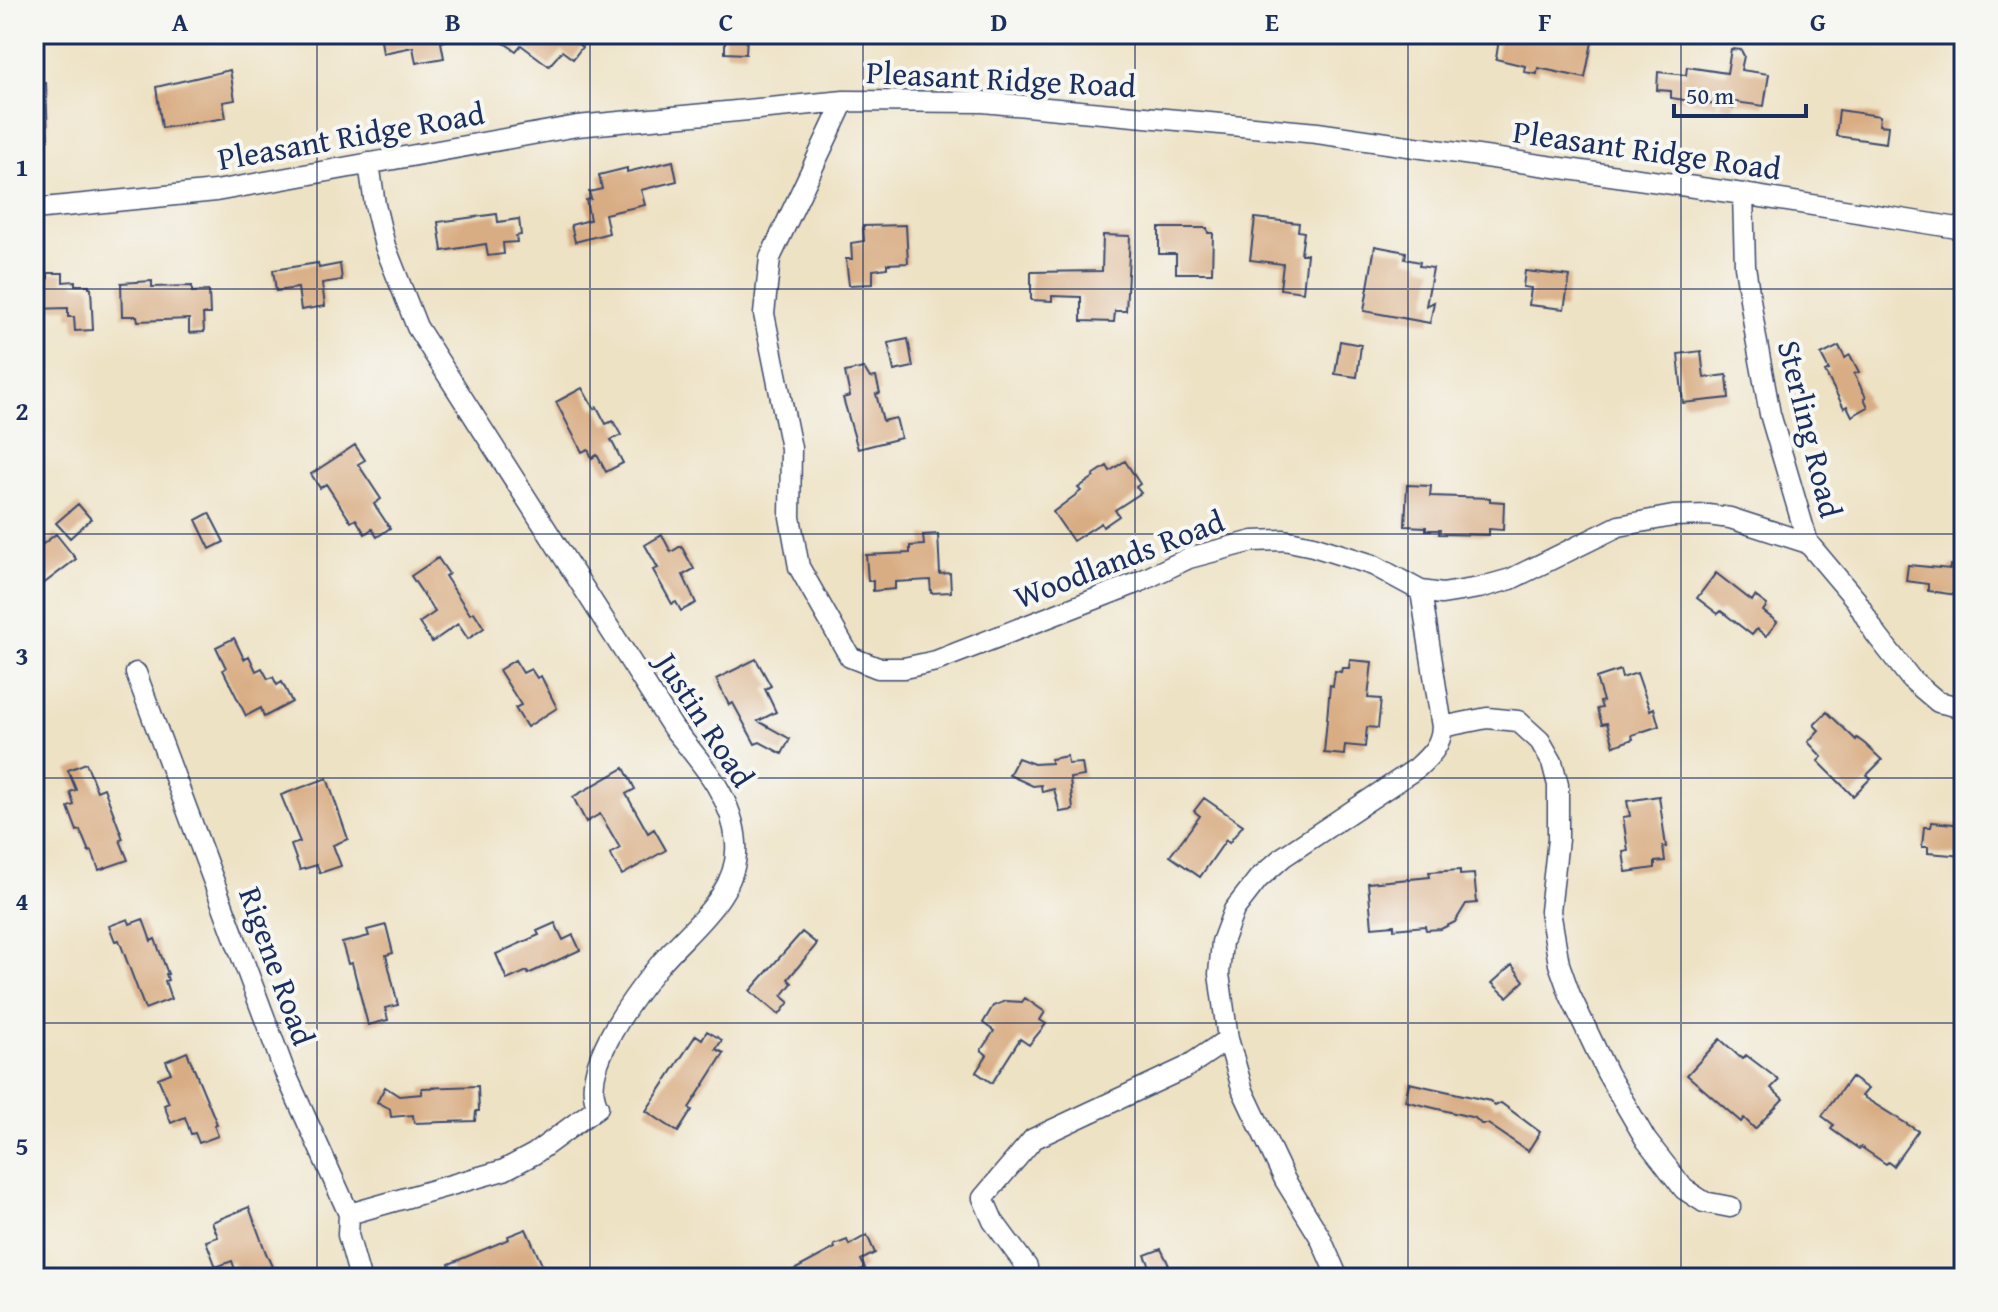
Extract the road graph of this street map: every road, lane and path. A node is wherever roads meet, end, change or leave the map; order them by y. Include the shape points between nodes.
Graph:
1 (844, 101) junction
2 (369, 163) junction
3 (1743, 194) junction
4 (34, 209) edge
5 (1964, 229) edge
6 (1808, 543) junction
7 (1421, 591) junction
8 (136, 673) dead end
9 (1964, 708) edge
10 (1442, 727) junction
11 (1228, 1039) junction
12 (1730, 1207) dead end
13 (349, 1214) junction
14 (1027, 1267) dead end
15 (360, 1278) edge
16 (1338, 1278) edge

1 - 2 street, Pleasant Ridge Road via 577,126
1 - 3 street, Pleasant Ridge Road via 983,102 1317,133
1 - 7 street, Woodlands Road via 770,258 764,314 791,448 790,517 799,567 850,657 878,668 936,661 1189,558 1253,541 1313,546 1373,565
2 - 4 street, Pleasant Ridge Road via 216,191
2 - 13 street, Justin Road via 385,246 417,327 673,728 707,770 734,825 737,846 725,890 660,964 610,1037 594,1078 598,1107 504,1170
3 - 5 street, Pleasant Ridge Road
3 - 6 street, Sterling Road via 1745,266 1770,414
6 - 7 street via 1730,518 1673,516 1619,526 1511,579 1442,594
6 - 9 street, Sterling Road via 1911,679 1938,702
7 - 10 street
8 - 13 street, Rigene Road via 284,1070
10 - 11 street via 1434,753 1417,768 1283,857 1234,910 1222,942 1219,974
10 - 12 street via 1487,718 1518,721 1540,741 1558,785 1550,911 1570,995 1646,1140 1684,1189 1704,1202
11 - 14 street via 1185,1068 1033,1139 983,1198
11 - 16 street via 1243,1091
13 - 15 street, Rigene Road via 348,1235

